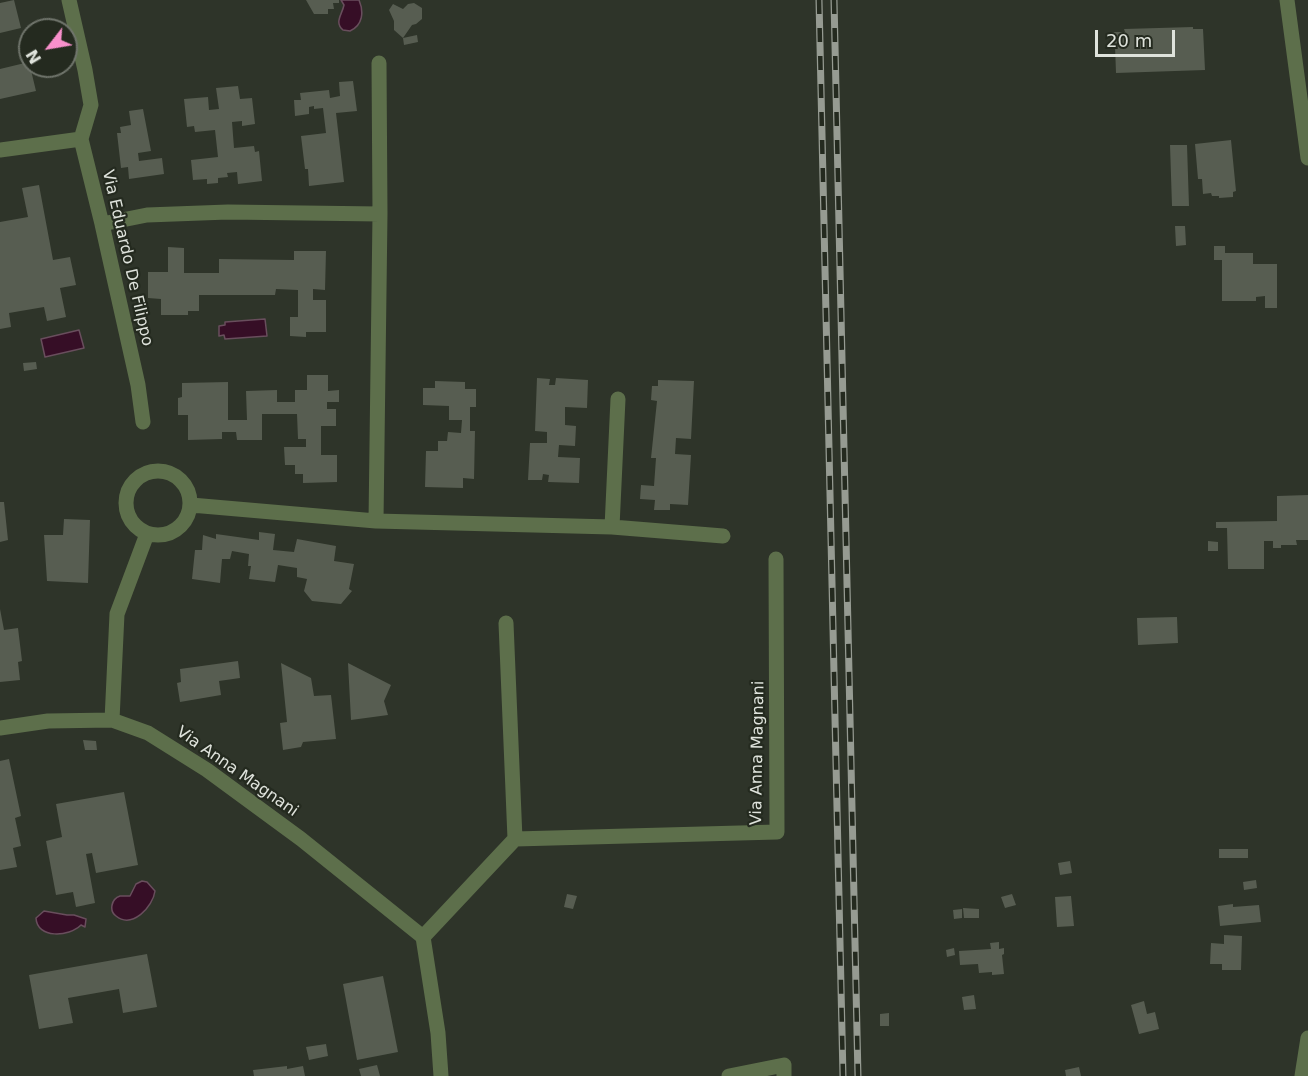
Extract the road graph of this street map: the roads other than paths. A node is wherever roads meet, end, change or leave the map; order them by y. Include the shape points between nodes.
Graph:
1 (69, 0) edge
2 (1287, 0) edge
3 (379, 63) dead end
4 (81, 138) junction
5 (0, 150) edge
6 (1308, 158) edge
7 (380, 214) junction
8 (102, 224) junction
9 (618, 399) dead end
10 (142, 422) dead end
11 (191, 505) junction
12 (376, 521) junction
13 (612, 527) junction
14 (147, 534) junction
15 (723, 536) dead end
16 (777, 559) dead end
17 (506, 623) dead end
18 (112, 720) junction
19 (0, 728) edge
20 (515, 839) junction
21 (423, 937) junction
22 (1308, 1038) edge
23 (441, 1076) edge
24 (729, 1076) edge
25 (784, 1076) edge
26 (1302, 1076) edge

1 - 4 street via 91,105
2 - 6 street
3 - 7 street
4 - 5 street
4 - 8 street, Via Eduardo De Filippo
7 - 8 street via 228,212 147,215
7 - 12 street
8 - 10 street, Via Eduardo De Filippo via 138,385
9 - 13 street
11 - 12 street
11 - 14 street via 184,524 176,530 167,535
11 - 14 street via 186,487 172,473 143,474 135,480 126,499 130,520
12 - 13 street
13 - 15 street
14 - 18 street via 117,614
16 - 20 street, Via Anna Magnani via 777,832
17 - 20 street
18 - 19 street, Via Anna Magnani via 48,721
18 - 21 street, Via Anna Magnani via 148,734 207,770
20 - 21 street
21 - 23 street
22 - 26 street
24 - 25 street via 784,1065

